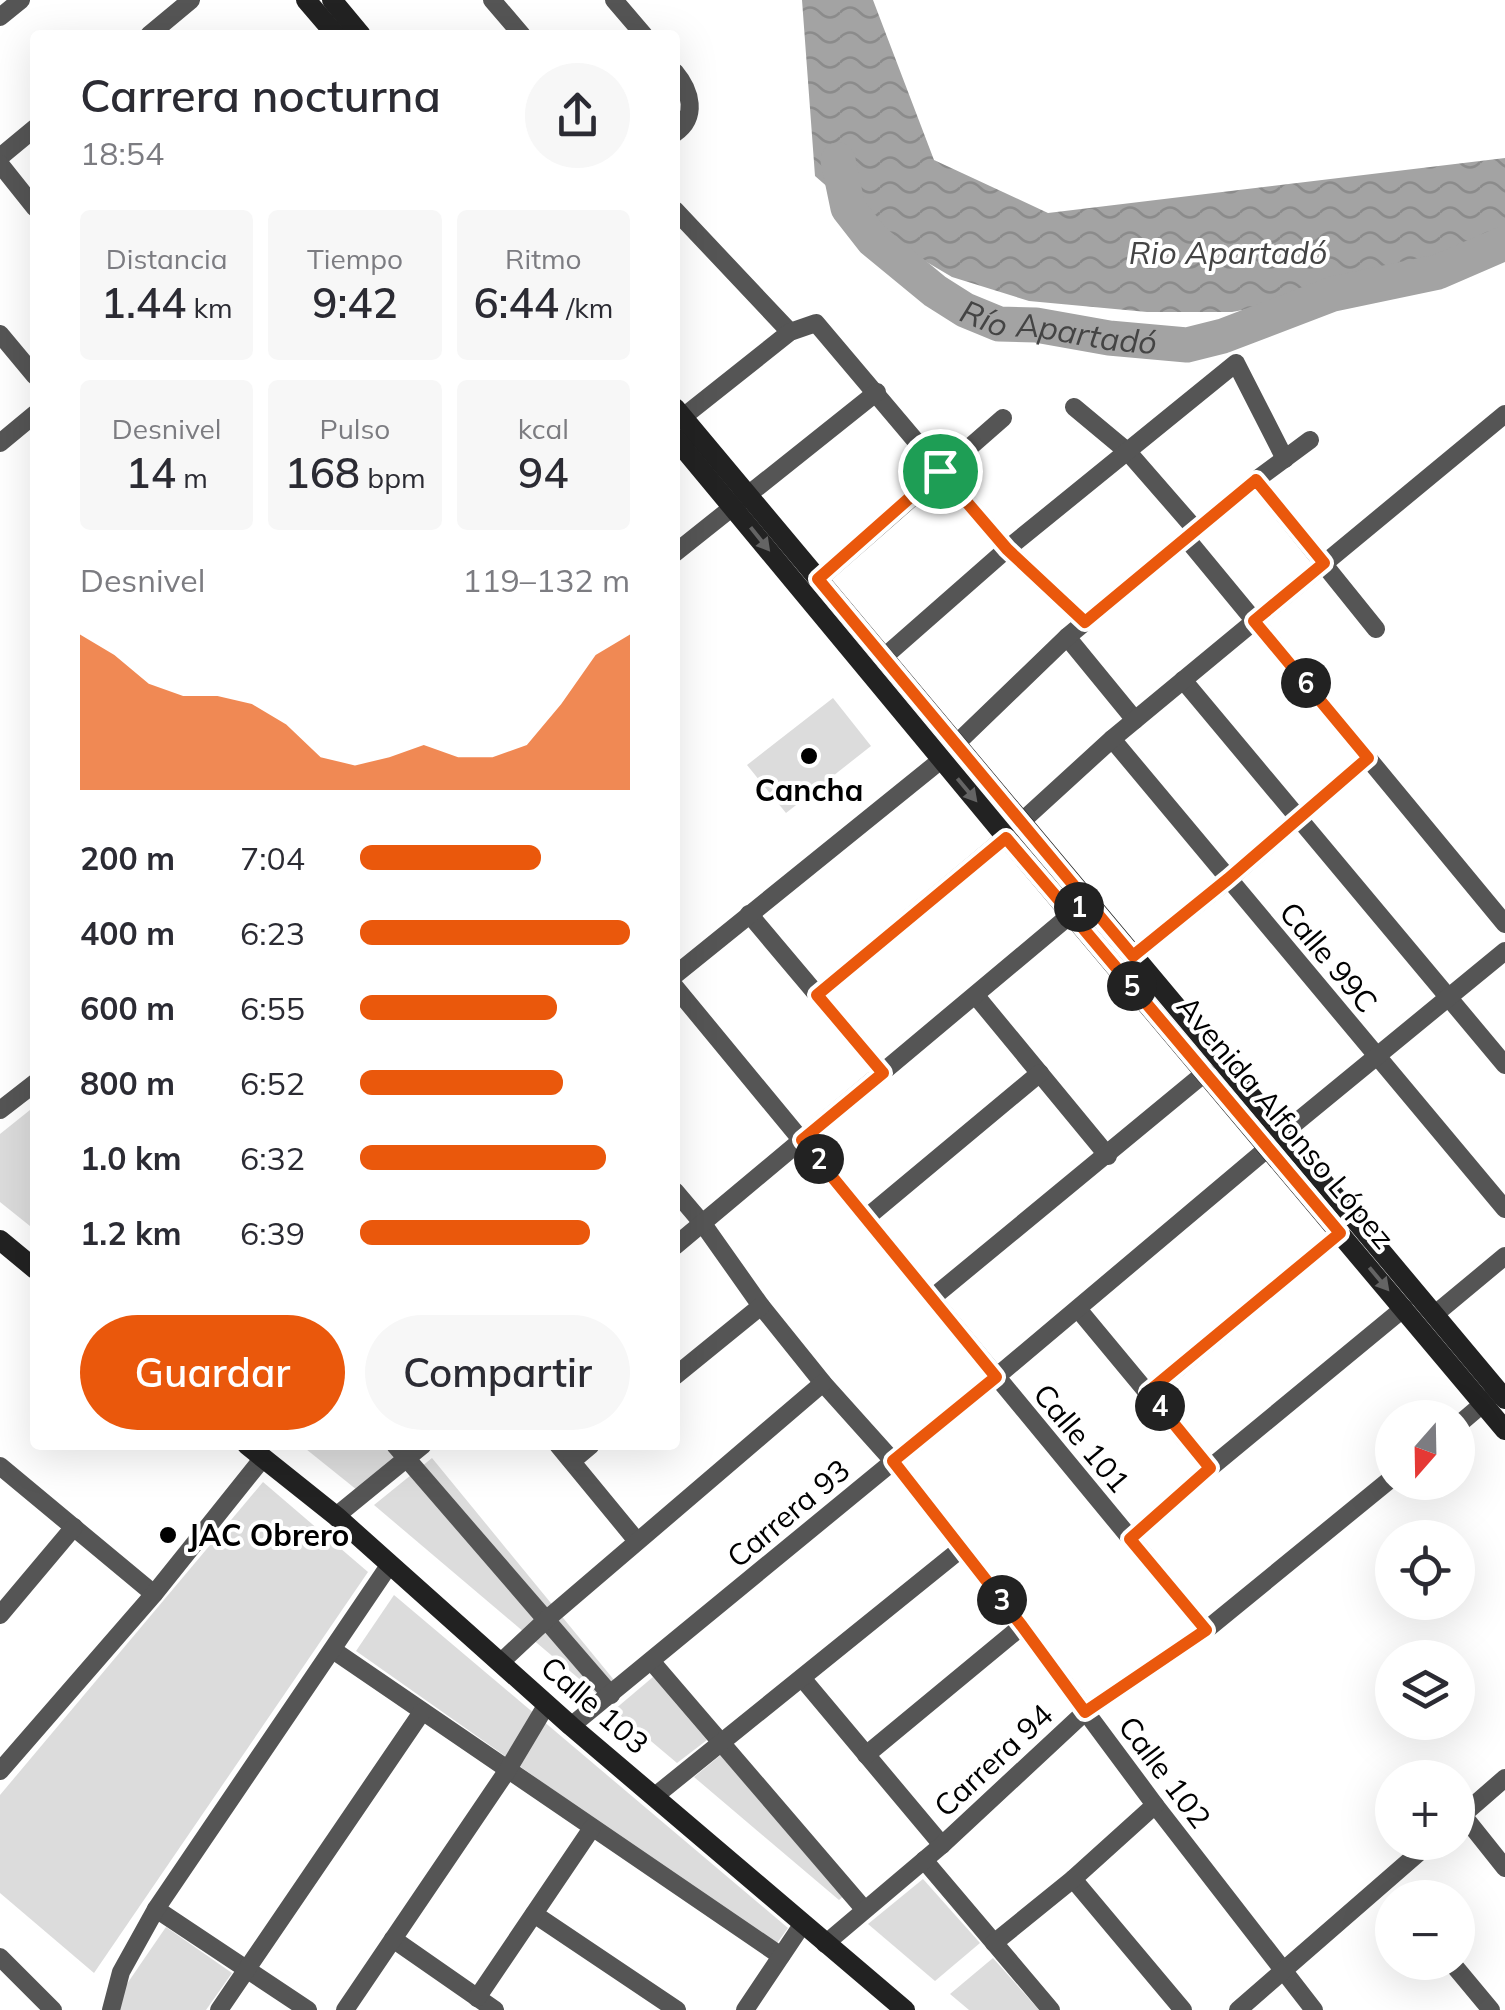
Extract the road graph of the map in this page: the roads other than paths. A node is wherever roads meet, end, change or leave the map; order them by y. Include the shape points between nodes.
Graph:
1 (20, 0) edge
2 (191, 0) edge
3 (306, 0) edge
4 (492, 0) edge
5 (614, 0) edge
6 (337, 2) edge
7 (0, 17) edge
8 (158, 30) edge
9 (332, 30) edge
10 (357, 30) edge
11 (518, 30) edge
12 (640, 30) edge
13 (680, 78) edge
14 (680, 129) edge
15 (30, 133) edge
16 (0, 161) edge
17 (30, 201) edge
18 (680, 215) edge
19 (790, 332) junction
20 (0, 334) edge
21 (30, 370) edge
22 (877, 392) junction
23 (1074, 407) dead end
24 (680, 411) edge
25 (680, 413) edge
26 (1505, 414) edge
27 (30, 418) edge
28 (1003, 418) dead end
29 (1310, 440) dead end
30 (0, 443) edge
31 (680, 443) edge
32 (1128, 452) junction
33 (1285, 459) junction
34 (940, 471) junction
35 (1256, 480) junction
36 (740, 500) junction
37 (1191, 534) junction
38 (680, 549) edge
39 (1007, 549) junction
40 (1324, 563) junction
41 (818, 579) junction
42 (1254, 621) junction
43 (1085, 622) junction
44 (1376, 629) dead end
45 (1066, 637) junction
46 (884, 657) junction
47 (1182, 680) junction
48 (1135, 720) junction
49 (1112, 739) junction
50 (956, 744) junction
51 (1368, 758) junction
52 (941, 760) junction
53 (1299, 818) junction
54 (1021, 822) junction
55 (1006, 838) junction
56 (1228, 879) junction
57 (1079, 907) junction
58 (749, 914) junction
59 (1505, 924) edge
60 (1504, 953) edge
61 (1133, 956) junction
62 (680, 972) edge
63 (680, 993) edge
64 (817, 995) junction
65 (976, 996) junction
66 (1450, 999) junction
67 (1378, 1058) junction
68 (1505, 1065) edge
69 (1206, 1072) junction
70 (883, 1073) junction
71 (1040, 1074) junction
72 (30, 1087) edge
73 (0, 1110) edge
74 (802, 1140) junction
75 (1275, 1141) junction
76 (1108, 1156) junction
77 (680, 1197) edge
78 (1505, 1209) edge
79 (866, 1218) junction
80 (703, 1224) junction
81 (1340, 1233) junction
82 (680, 1242) edge
83 (4, 1250) edge
84 (1505, 1256) edge
85 (30, 1267) edge
86 (932, 1298) junction
87 (761, 1306) junction
88 (1404, 1308) junction
89 (1078, 1309) junction
90 (1434, 1315) junction
91 (680, 1372) edge
92 (996, 1377) junction
93 (824, 1383) junction
94 (1148, 1392) junction
95 (1495, 1398) edge
96 (1505, 1430) edge
97 (562, 1450) edge
98 (585, 1450) edge
99 (255, 1451) edge
100 (400, 1452) edge
101 (572, 1461) junction
102 (893, 1461) junction
103 (0, 1466) edge
104 (1210, 1468) junction
105 (1375, 1492) edge
106 (336, 1516) junction
107 (74, 1527) junction
108 (1130, 1539) junction
109 (637, 1542) junction
110 (961, 1549) junction
111 (390, 1564) junction
112 (154, 1594) junction
113 (0, 1614) edge
114 (547, 1619) junction
115 (1022, 1626) junction
116 (1206, 1630) junction
117 (333, 1650) junction
118 (652, 1662) junction
119 (500, 1663) junction
120 (802, 1678) junction
121 (611, 1694) junction
122 (546, 1704) junction
123 (422, 1712) junction
124 (1085, 1712) junction
125 (570, 1726) junction
126 (724, 1742) junction
127 (866, 1754) junction
128 (0, 1771) edge
129 (507, 1771) junction
130 (1505, 1778) edge
131 (655, 1796) junction
132 (1475, 1803) edge
133 (1155, 1805) junction
134 (592, 1828) junction
135 (1475, 1833) edge
136 (942, 1845) junction
137 (924, 1860) junction
138 (1416, 1860) edge
139 (1505, 1868) edge
140 (1073, 1879) junction
141 (1400, 1880) edge
142 (1375, 1903) edge
143 (156, 1909) junction
144 (864, 1910) junction
145 (534, 1914) junction
146 (802, 1924) junction
147 (393, 1940) junction
148 (994, 1943) junction
149 (825, 1944) junction
150 (781, 1956) junction
151 (0, 1957) edge
152 (247, 1970) junction
153 (1286, 1972) junction
154 (1466, 1980) edge
155 (477, 1998) junction
156 (53, 2009) edge
157 (111, 2010) edge
158 (219, 2010) edge
159 (308, 2010) edge
160 (345, 2010) edge
161 (495, 2010) edge
162 (677, 2010) edge
163 (745, 2010) edge
164 (905, 2010) edge
165 (1051, 2010) edge
166 (1183, 2010) edge
167 (1238, 2010) edge
168 (1314, 2010) edge
169 (1491, 2010) edge

1 - 7 street
2 - 8 street
3 - 9 street
4 - 11 street
5 - 12 street
6 - 10 street
13 - 14 street via 691,111
15 - 16 street
16 - 17 street
18 - 19 street
19 - 22 street via 816,323
19 - 24 street
20 - 21 street
22 - 34 street
22 - 36 street
23 - 32 street
25 - 36 street, Avenida Alfonso López
26 - 40 street
27 - 30 street
28 - 34 street
29 - 33 street
31 - 36 street, Avenida Alfonso López
32 - 33 street via 1236,362
32 - 37 street
32 - 39 street
33 - 35 street
34 - 39 street
34 - 41 street
35 - 37 street
35 - 40 street
36 - 38 street
36 - 41 street, Avenida Alfonso López
36 -> 52 street, Avenida Alfonso López
37 - 42 street
37 - 43 street
39 - 43 street
39 - 46 street
40 - 42 street
40 - 44 street
41 - 46 street, Avenida Alfonso López
42 - 47 street
42 - 51 street
43 - 45 street
45 - 48 street
45 - 50 street
46 - 50 street, Avenida Alfonso López
47 - 48 street
47 - 53 street
48 - 49 street
49 - 54 street
49 - 56 street, Calle 99C
50 - 54 street, Avenida Alfonso López
51 - 53 street
51 - 59 street
52 -> 55 street, Avenida Alfonso López
52 - 58 street
53 - 56 street
53 - 66 street
54 - 57 street, Avenida Alfonso López
55 - 57 street, Avenida Alfonso López
55 - 64 street
56 - 61 street
56 - 67 street, Calle 99C
57 - 61 street, Avenida Alfonso López
57 - 65 street
57 - 69 street, Avenida Alfonso López
58 - 62 street
58 - 64 street
60 - 66 street, Carrera 93
61 - 75 street, Avenida Alfonso López
63 - 74 street, Calle 101
64 - 70 street
65 - 70 street
65 - 71 street
66 - 67 street, Carrera 93
66 - 68 street
67 - 75 street, Carrera 93
67 - 78 street, Calle 99C
69 - 75 street, Avenida Alfonso López
69 - 76 street
70 - 74 street
71 - 76 street
71 - 79 street
72 - 73 street
74 - 79 street, Calle 101
74 - 80 street
75 - 81 street, Avenida Alfonso López
75 - 89 street, Carrera 93
75 - 90 street, Avenida Alfonso López
76 - 86 street
77 - 80 street, Calle 102
79 - 86 street, Calle 101
80 - 82 street
80 - 87 street, Calle 102
81 -> 88 street, Avenida Alfonso López
81 - 94 street
83 - 85 street
84 - 90 street
86 - 92 street, Calle 101
87 - 91 street
87 - 93 street, Calle 102
88 - 95 street, Avenida Alfonso López
88 - 104 street
89 - 92 street, Carrera 93
89 - 94 street
90 - 95 street, Avenida Alfonso López
92 - 102 street, Carrera 93
92 - 108 street, Calle 101
93 - 102 street, Calle 102
93 - 109 street
94 - 104 street
95 - 96 street, Avenida Alfonso López
97 - 101 street
98 - 101 street
99 - 106 street, Calle 103
99 - 112 street
100 - 106 street
100 - 114 street
101 - 109 street
102 - 110 street, Calle 102
102 - 118 street, Carrera 93
103 - 107 street
104 - 108 street
105 - 116 street, Carrera 94
106 - 111 street, Calle 103
107 - 112 street
107 - 113 street
108 - 116 street, Calle 101
109 - 114 street
110 - 115 street, Calle 102
110 - 120 street
111 - 117 street
111 - 119 street, Calle 103
112 - 128 street
114 - 119 street
114 - 121 street
115 - 124 street, Calle 102
115 - 127 street
116 - 124 street, Carrera 94
117 - 123 street
117 - 143 street
118 - 121 street, Carrera 93
118 - 126 street
119 - 122 street, Calle 103
120 - 126 street
120 - 127 street
121 - 125 street, Carrera 93
122 - 125 street, Calle 103
122 - 129 street
123 - 129 street
123 - 152 street
124 - 133 street, Calle 102
124 - 136 street, Carrera 94
125 - 131 street, Calle 103
126 - 131 street
126 - 144 street
127 - 136 street
129 - 134 street
129 - 147 street
130 - 132 street
131 - 146 street, Calle 103
133 - 140 street
133 - 153 street, Calle 102
134 - 145 street
134 - 150 street
135 - 139 street
136 - 137 street, Carrera 94
137 - 144 street, Carrera 94
137 - 148 street
138 - 141 street
140 - 148 street
140 - 166 street
142 - 153 street
143 - 152 street
143 - 157 street via 121,1972
144 - 149 street, Carrera 94
145 - 155 street
145 - 162 street
146 - 149 street, Calle 103
146 - 150 street
147 - 155 street
147 - 160 street
148 - 165 street
149 - 164 street, Calle 103
150 - 163 street
151 - 156 street
152 - 158 street
152 - 159 street
153 - 167 street
153 - 168 street, Calle 102
154 - 169 street
155 - 161 street

